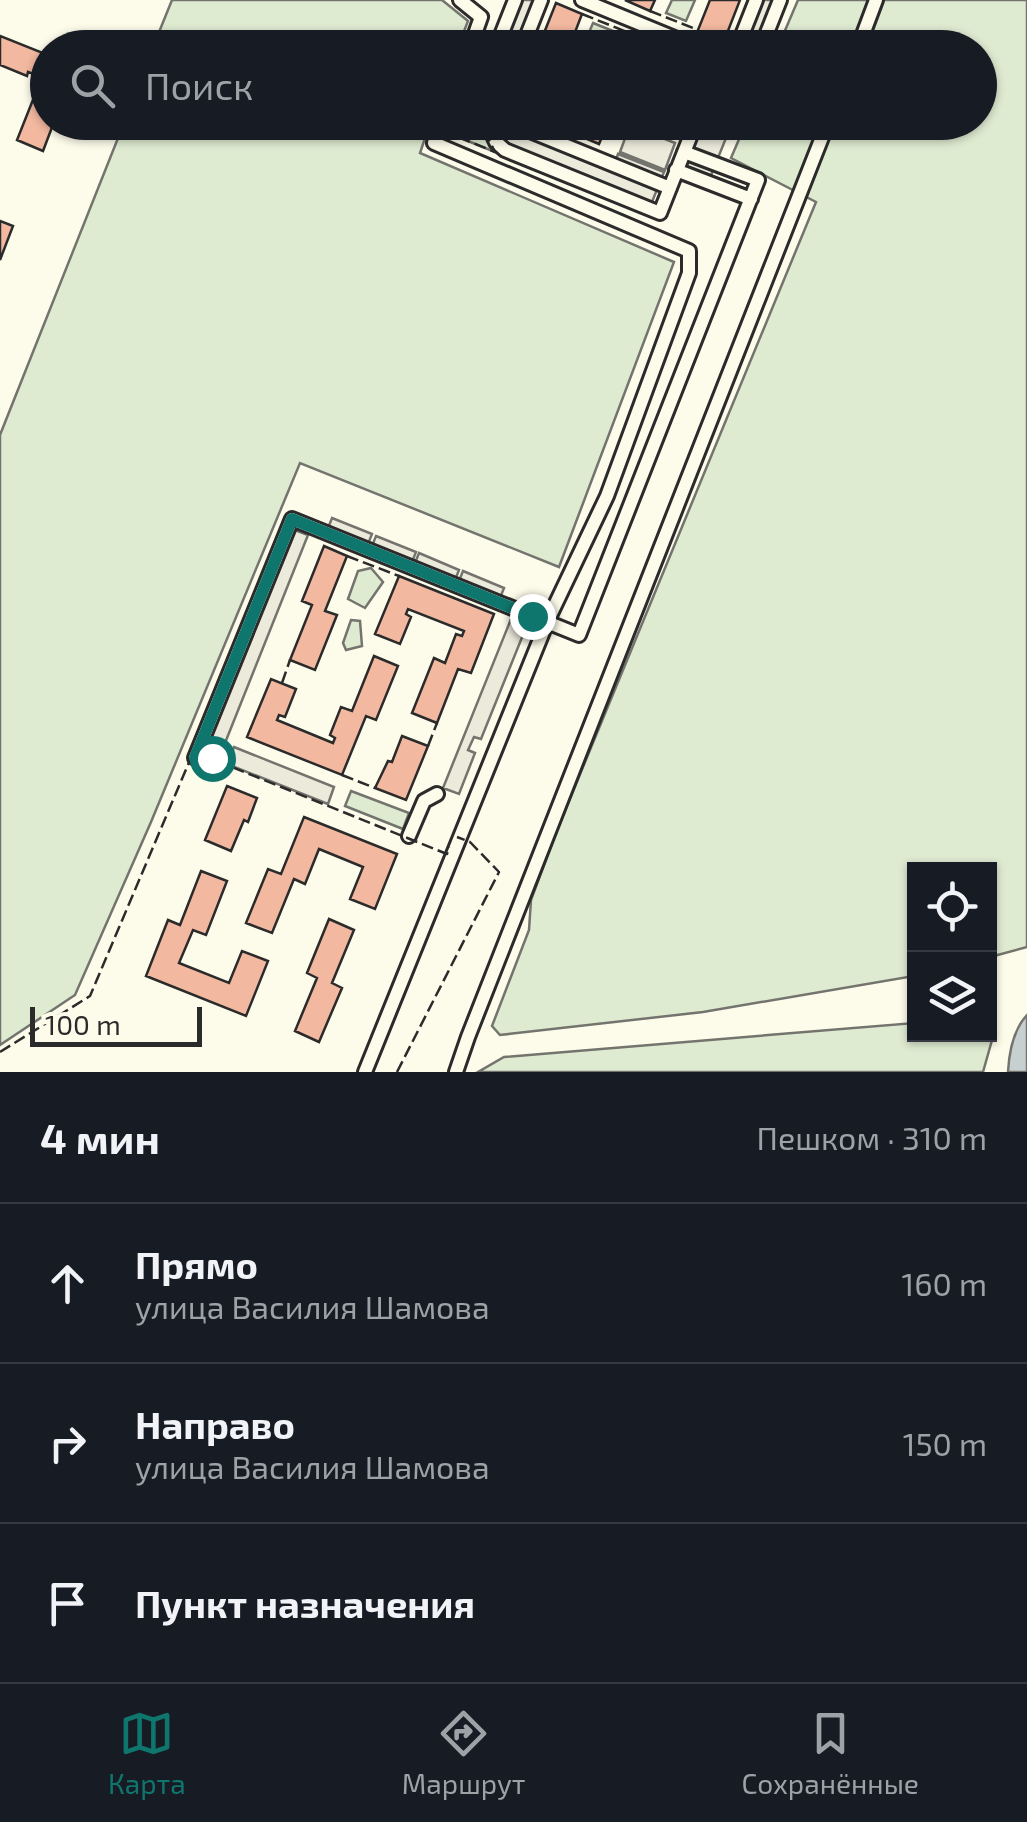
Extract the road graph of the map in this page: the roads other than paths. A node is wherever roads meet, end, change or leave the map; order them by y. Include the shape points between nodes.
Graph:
1 (460, 0) edge
2 (515, 0) edge
3 (541, 0) edge
4 (582, 0) edge
5 (756, 0) edge
6 (780, 0) edge
7 (876, 0) edge
8 (477, 30) edge
9 (503, 30) edge
10 (529, 30) edge
11 (655, 30) edge
12 (744, 30) edge
13 (768, 30) edge
14 (865, 30) edge
15 (435, 140) edge
16 (495, 140) edge
17 (552, 140) edge
18 (689, 140) edge
19 (821, 140) edge
20 (684, 152) junction
21 (676, 170) junction
22 (670, 188) junction
23 (751, 199) junction
24 (547, 622) junction
25 (220, 761) dead end
26 (437, 794) dead end
27 (410, 836) dead end
28 (365, 1072) edge
29 (456, 1072) edge

1 - 8 street via 481,18
2 - 9 street
3 - 10 street
4 - 11 street
5 - 12 street
6 - 13 street
7 - 14 street
15 - 24 street via 689,251 689,273 608,496
16 - 22 street via 504,150 660,213
17 - 22 street
18 - 20 street
19 - 29 street
20 - 21 street
20 - 23 street via 758,180
21 - 22 street
21 - 23 street
23 - 24 street via 580,635
24 - 25 street via 292,519 195,758
24 - 28 street
26 - 27 street via 424,801

